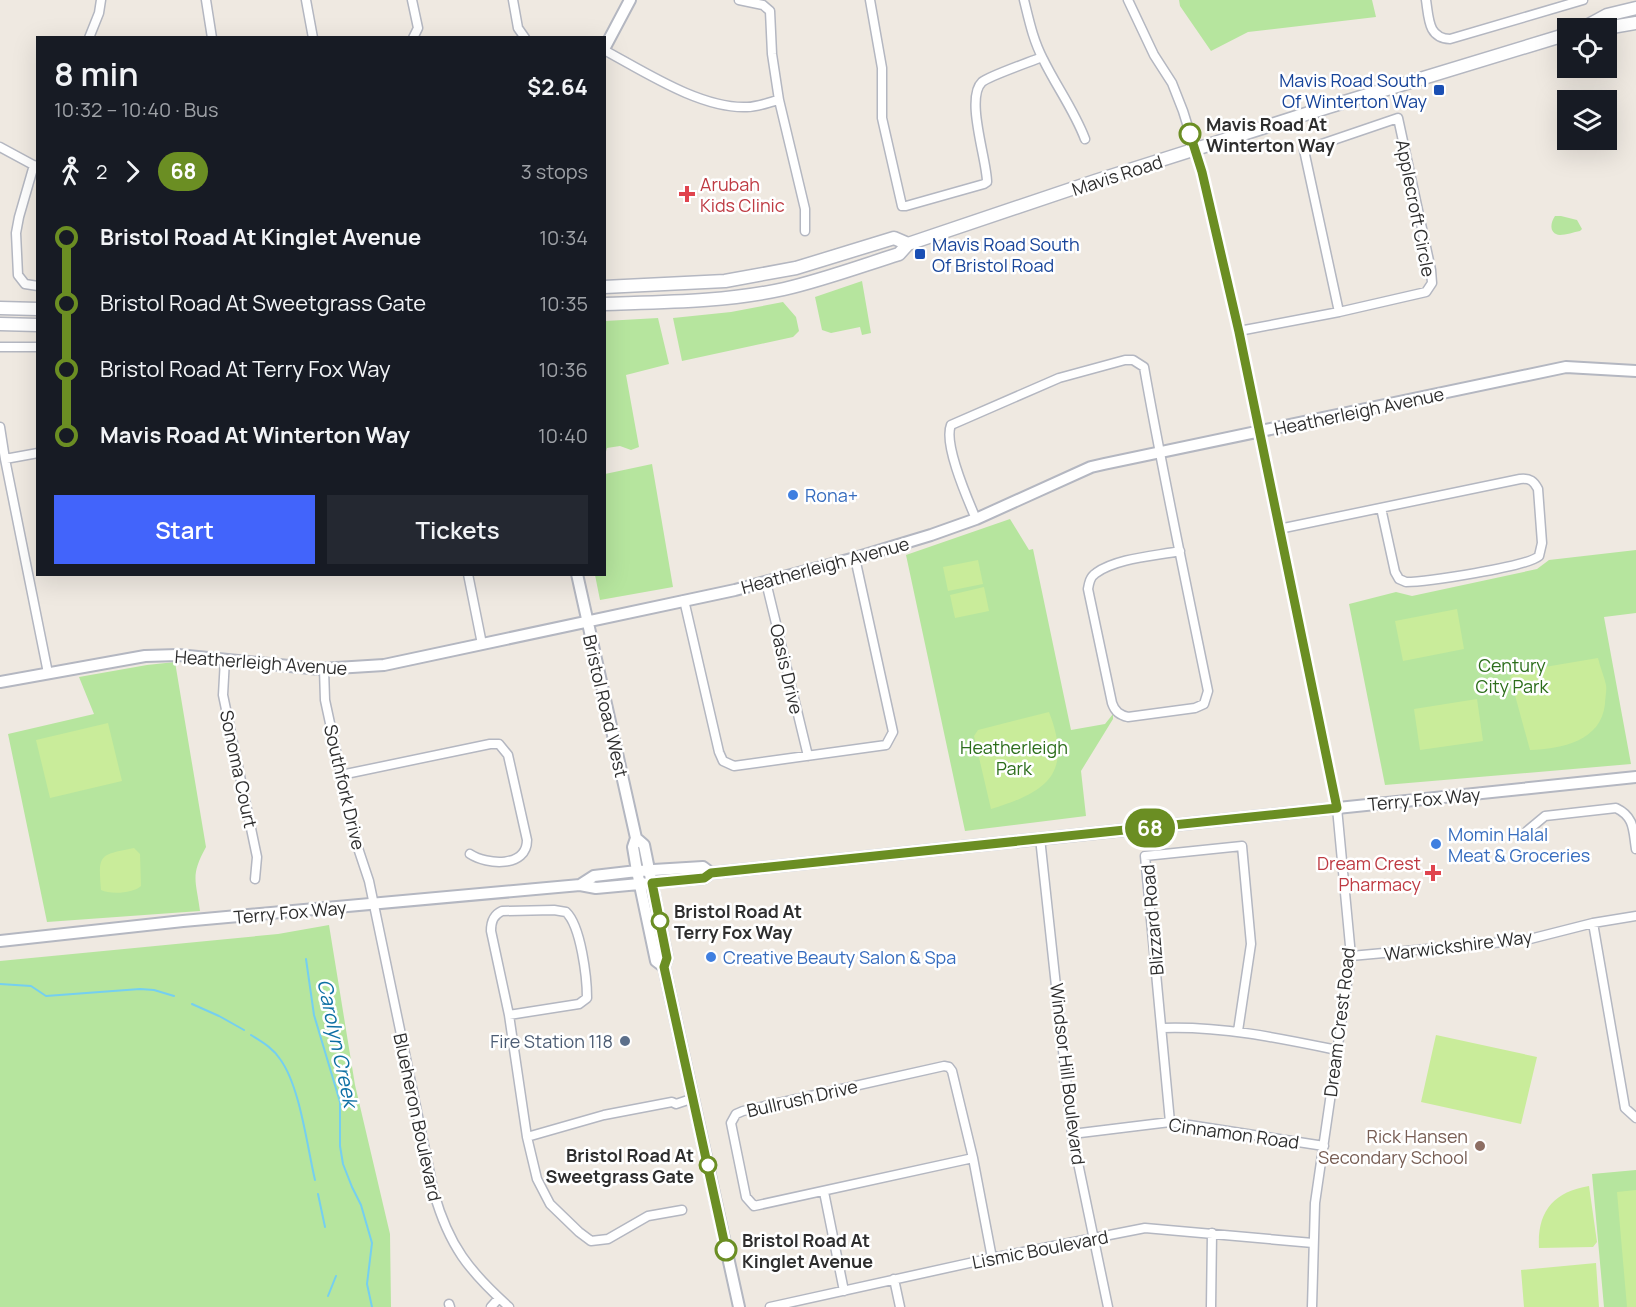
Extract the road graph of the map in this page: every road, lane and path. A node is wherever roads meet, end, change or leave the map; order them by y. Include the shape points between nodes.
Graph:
1 (101, 0) edge
2 (206, 0) edge
3 (306, 0) edge
4 (412, 0) edge
5 (513, 0) edge
6 (630, 0) edge
7 (739, 0) edge
8 (870, 0) edge
9 (1024, 0) edge
10 (1128, 0) edge
11 (1426, 0) edge
12 (1583, 0) edge
13 (1636, 8) edge
14 (1601, 18) edge
15 (1636, 23) edge
16 (1617, 26) edge
17 (90, 36) edge
18 (212, 36) edge
19 (313, 36) edge
20 (414, 36) edge
21 (524, 36) edge
22 (1557, 37) edge
23 (606, 46) edge
24 (606, 51) edge
25 (1042, 57) junction
26 (779, 100) junction
27 (1085, 139) dead end
28 (0, 147) edge
29 (1196, 150) junction
30 (36, 166) edge
31 (805, 231) dead end
32 (908, 244) junction
33 (36, 286) edge
34 (606, 287) edge
35 (606, 304) edge
36 (0, 308) edge
37 (36, 309) edge
38 (1339, 312) junction
39 (0, 324) edge
40 (36, 325) edge
41 (1239, 332) junction
42 (0, 347) edge
43 (36, 347) edge
44 (1636, 371) edge
45 (0, 427) edge
46 (1258, 431) junction
47 (1159, 452) junction
48 (36, 453) edge
49 (5, 459) junction
50 (1381, 508) junction
51 (976, 519) junction
52 (1280, 530) junction
53 (1180, 550) junction
54 (855, 558) junction
55 (36, 564) edge
56 (27, 566) junction
57 (468, 576) edge
58 (577, 576) edge
59 (766, 582) junction
60 (684, 600) junction
61 (587, 622) junction
62 (482, 644) junction
63 (225, 659) junction
64 (324, 669) junction
65 (48, 673) junction
66 (0, 682) edge
67 (808, 756) junction
68 (341, 775) junction
69 (1636, 777) edge
70 (1337, 808) junction
71 (1527, 831) dead end
72 (636, 838) junction
73 (1040, 838) junction
74 (1636, 849) edge
75 (470, 854) dead end
76 (649, 870) junction
77 (637, 871) junction
78 (711, 873) junction
79 (255, 879) dead end
80 (652, 883) junction
81 (639, 884) junction
82 (580, 885) junction
83 (373, 904) junction
84 (1636, 916) edge
85 (1593, 923) junction
86 (0, 941) edge
87 (1351, 956) junction
88 (664, 967) junction
89 (508, 1015) junction
90 (1162, 1029) junction
91 (1238, 1031) junction
92 (1337, 1050) junction
93 (694, 1098) junction
94 (1636, 1118) edge
95 (1170, 1122) junction
96 (1072, 1134) junction
97 (527, 1137) junction
98 (1324, 1146) junction
99 (973, 1158) junction
100 (824, 1192) junction
101 (682, 1210) dead end
102 (1212, 1233) junction
103 (1094, 1239) junction
104 (1313, 1243) junction
105 (992, 1258) junction
106 (894, 1279) junction
107 (844, 1291) junction
108 (499, 1298) junction
109 (491, 1307) edge
110 (509, 1307) edge
111 (738, 1307) edge
112 (770, 1307) edge
113 (900, 1307) edge
114 (1108, 1307) edge
115 (1210, 1307) edge
116 (1312, 1307) edge

1 - 17 street
2 - 18 street
3 - 19 street
4 - 20 street via 418,28
5 - 21 street via 518,28
6 - 23 street
7 - 26 street via 763,5 770,11
8 - 25 street via 882,68 882,118 902,206 987,182 977,127 978,89 985,80
9 - 25 street
10 - 29 street, Dream Crest Road via 1172,83
11 - 12 street via 1434,34 1450,39
13 - 14 main road
15 - 16 main road
22 - 29 main road, Mavis Road
24 - 26 street via 679,90 718,103 750,108
25 - 27 street
26 - 31 street via 805,209
28 - 30 street
29 - 32 main road, Mavis Road
29 - 41 street, Dream Crest Road
30 - 33 street via 16,233 20,278 25,284
32 - 34 main road, Mavis Road via 894,238 796,268 725,280
32 - 35 main road, Mavis Road via 899,254 784,289 722,298
36 - 37 main road
38 - 38 street, Applecroft Circle via 1426,292 1432,283 1398,118 1304,150
38 - 41 street, Applecroft Circle
39 - 40 main road
41 - 46 street, Dream Crest Road
42 - 43 street
44 - 46 street, Heatherleigh Avenue via 1566,367
45 - 49 street
46 - 47 street, Heatherleigh Avenue
46 - 52 street, Dream Crest Road
47 - 51 street, Heatherleigh Avenue via 1091,467
47 - 51 street via 1144,367 1125,360 1059,378 951,425 948,435 960,482
47 - 53 street
48 - 49 street
49 - 56 street
50 - 50 street via 1395,572 1406,582 1531,561 1539,556 1542,547 1539,489 1527,478
50 - 52 street
51 - 54 street, Heatherleigh Avenue
52 - 70 street, Dream Crest Road
53 - 53 street via 1117,564 1095,573 1089,581 1112,703 1114,709 1128,717 1195,708 1204,704 1209,691
54 - 59 street, Heatherleigh Avenue
54 - 67 street via 892,737 886,745
55 - 56 street
56 - 65 street
57 - 62 street
58 - 61 street, Bristol Road West
59 - 60 street, Heatherleigh Avenue
59 - 67 street, Oasis Drive
60 - 61 street, Heatherleigh Avenue
60 - 67 street via 723,761 734,766
61 - 62 street, Heatherleigh Avenue
61 - 72 street, Bristol Road West
62 - 64 street, Heatherleigh Avenue via 384,664
63 - 64 street, Heatherleigh Avenue
63 - 65 street, Heatherleigh Avenue via 145,656
63 - 79 street, Sonoma Court via 223,695 257,857
64 - 68 street, Southfork Drive via 325,700
65 - 66 street, Heatherleigh Avenue
68 - 75 street via 499,744 508,755 526,848 515,860 490,862
68 - 83 street, Southfork Drive
69 - 70 street, Terry Fox Way
70 - 73 street, Terry Fox Way
70 - 87 street, Dream Crest Road
71 - 74 street via 1545,816 1616,808 1631,821
72 - 76 street, Bristol Road West via 644,845
72 - 77 street, Bristol Road West via 633,847
73 - 78 street, Terry Fox Way
73 - 96 street, Windsor Hill Boulevard
76 - 77 street, Terry Fox Way
76 - 78 street, Terry Fox Way via 703,867
76 - 80 street, Bristol Road West
77 - 81 street, Bristol Road West
77 - 82 street, Terry Fox Way via 594,876
78 - 80 street, Terry Fox Way via 704,878
80 - 81 street, Terry Fox Way
80 - 88 street, Bristol Road West via 667,958
81 - 82 street, Terry Fox Way via 596,888
81 - 88 street, Bristol Road West via 656,961
82 - 83 street, Terry Fox Way
83 - 86 street, Terry Fox Way
83 - 108 street, Blueheron Boulevard via 442,1221 458,1254
84 - 85 street, Warwickshire Way
85 - 87 street, Warwickshire Way via 1526,940
85 - 94 street via 1625,1108
87 - 92 street, Dream Crest Road
88 - 93 street, Bristol Road West
89 - 89 street via 491,931 494,918 502,911 566,912 575,925 587,998 579,1004
89 - 97 street
90 - 91 street
90 - 91 street, Blizzard Road via 1145,856 1242,846 1251,944
90 - 95 street, Blizzard Road
91 - 92 street
92 - 98 street, Dream Crest Road
93 - 97 street via 604,1115
93 - 111 street, Bristol Road West
95 - 96 street, Cinnamon Road
95 - 98 street, Cinnamon Road
96 - 103 street, Windsor Hill Boulevard
97 - 101 street via 537,1179 550,1204 591,1241 608,1239 648,1216
98 - 104 street, Dream Crest Road
99 - 100 street, Bullrush Drive
99 - 100 street, Bullrush Drive via 952,1071 944,1066 736,1114 731,1123 746,1197 754,1206
99 - 105 street, Bullrush Drive
100 - 107 street
102 - 103 street, Lismic Boulevard via 1145,1228
102 - 104 street, Lismic Boulevard
102 - 115 street
103 - 105 street, Lismic Boulevard
103 - 114 street, Windsor Hill Boulevard
104 - 116 street, Dream Crest Road
105 - 106 street, Lismic Boulevard
106 - 107 street, Lismic Boulevard
106 - 113 street
107 - 112 street, Lismic Boulevard
108 - 109 street
108 - 110 street, Blueheron Boulevard

